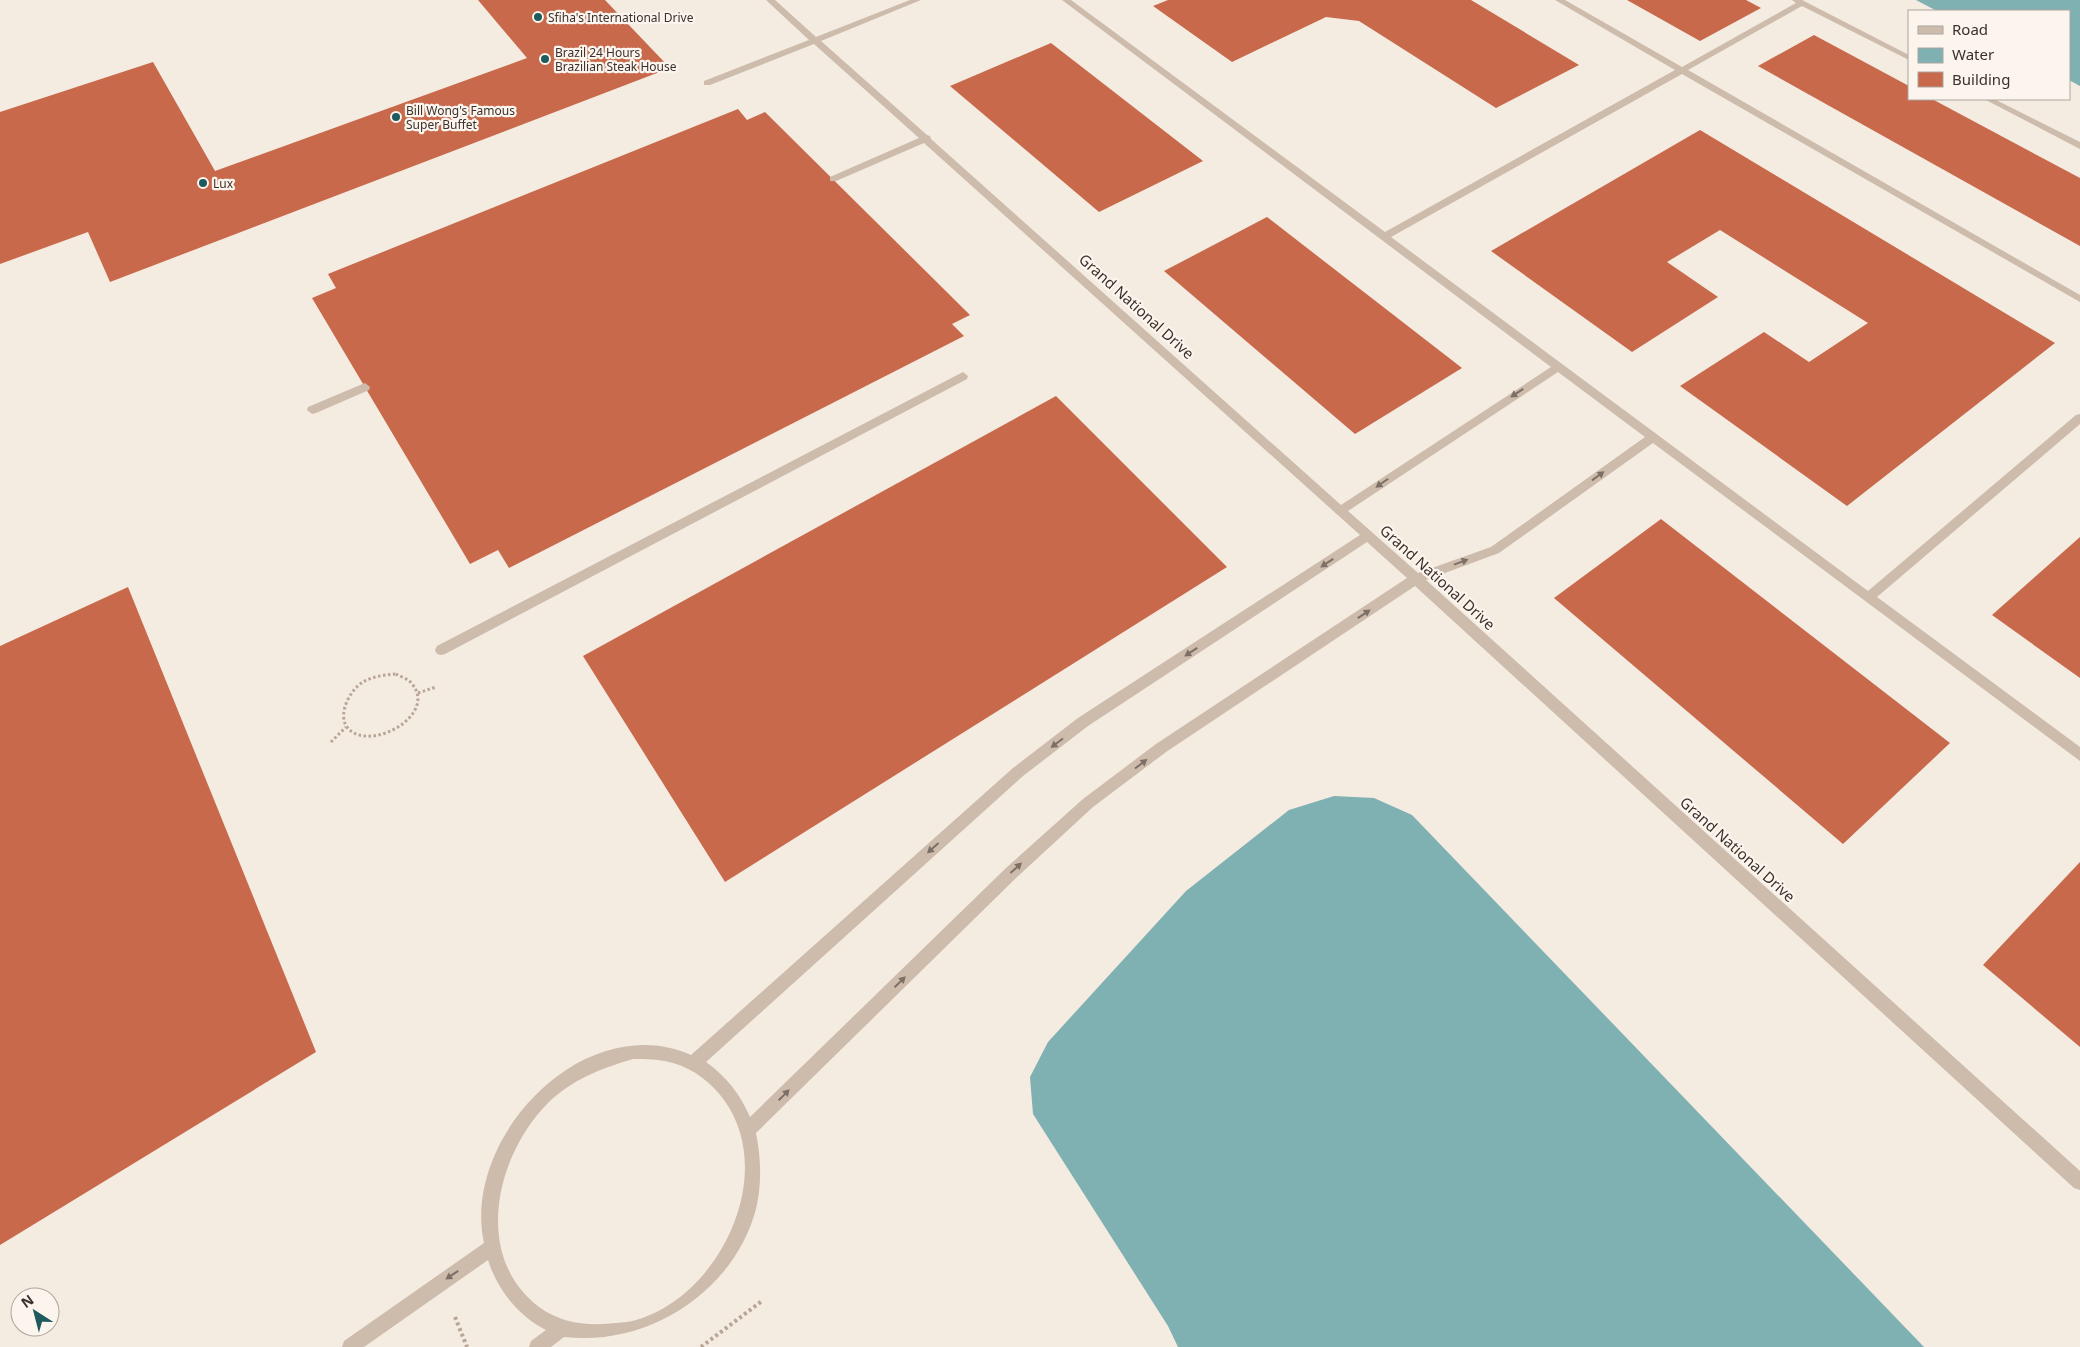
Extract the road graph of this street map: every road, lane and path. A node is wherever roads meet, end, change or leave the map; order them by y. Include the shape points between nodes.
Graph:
1 (770, 0) edge
2 (917, 0) edge
3 (1066, 0) edge
4 (1559, 0) edge
5 (1799, 1) edge
6 (816, 40) junction
7 (1908, 57) edge
8 (1682, 70) junction
9 (707, 84) dead end
10 (1990, 100) edge
11 (927, 138) junction
12 (2080, 146) edge
13 (833, 179) dead end
14 (1384, 237) junction
15 (2080, 299) edge
16 (1558, 367) junction
17 (963, 376) dead end
18 (365, 387) dead end
19 (312, 410) dead end
20 (2080, 418) edge
21 (1653, 437) junction
22 (1340, 511) junction
23 (1368, 536) junction
24 (1416, 579) junction
25 (1868, 598) junction
26 (441, 650) dead end
27 (436, 687) dead end
28 (418, 693) junction
29 (346, 727) junction
30 (331, 742) dead end
31 (2080, 755) edge
32 (694, 1063) junction
33 (749, 1129) junction
34 (2080, 1182) edge
35 (492, 1248) junction
36 (762, 1301) dead end
37 (454, 1315) dead end
38 (562, 1328) junction
39 (350, 1347) edge
40 (467, 1347) edge
41 (537, 1347) edge
42 (701, 1347) edge

1 - 6 street, Grand National Drive
2 - 6 street
3 - 14 street
4 - 8 street
5 - 7 street
5 - 8 street
6 - 9 street
6 - 11 street, Grand National Drive
8 - 14 street
8 - 15 street
10 - 12 street
11 - 13 street
11 - 22 street, Grand National Drive
14 - 16 street
16 - 21 street
16 -> 22 street
17 - 26 street
18 - 19 street
20 - 25 street
24 -> 21 street via 1495,550
21 - 25 street
22 - 23 street, Grand National Drive
23 - 24 street, Grand National Drive
23 -> 32 street via 1083,722 1018,772
33 -> 24 street via 1011,873 1088,803 1162,748
24 - 34 street, Grand National Drive
25 - 31 street
27 - 28 path
28 - 29 path via 412,714 391,732 365,737
28 - 29 path via 406,677 396,674 371,679 349,696 344,706
29 - 30 path
32 - 33 street via 718,1078 737,1101
32 - 35 street via 657,1052 626,1054 586,1067 542,1098 524,1118 498,1168 491,1194
33 - 38 street via 754,1164 750,1202 739,1235 697,1292 668,1313 638,1328 605,1333
35 - 38 street via 501,1275 516,1299 537,1316
35 -> 39 street
36 - 42 path
37 - 40 path
38 - 41 street

